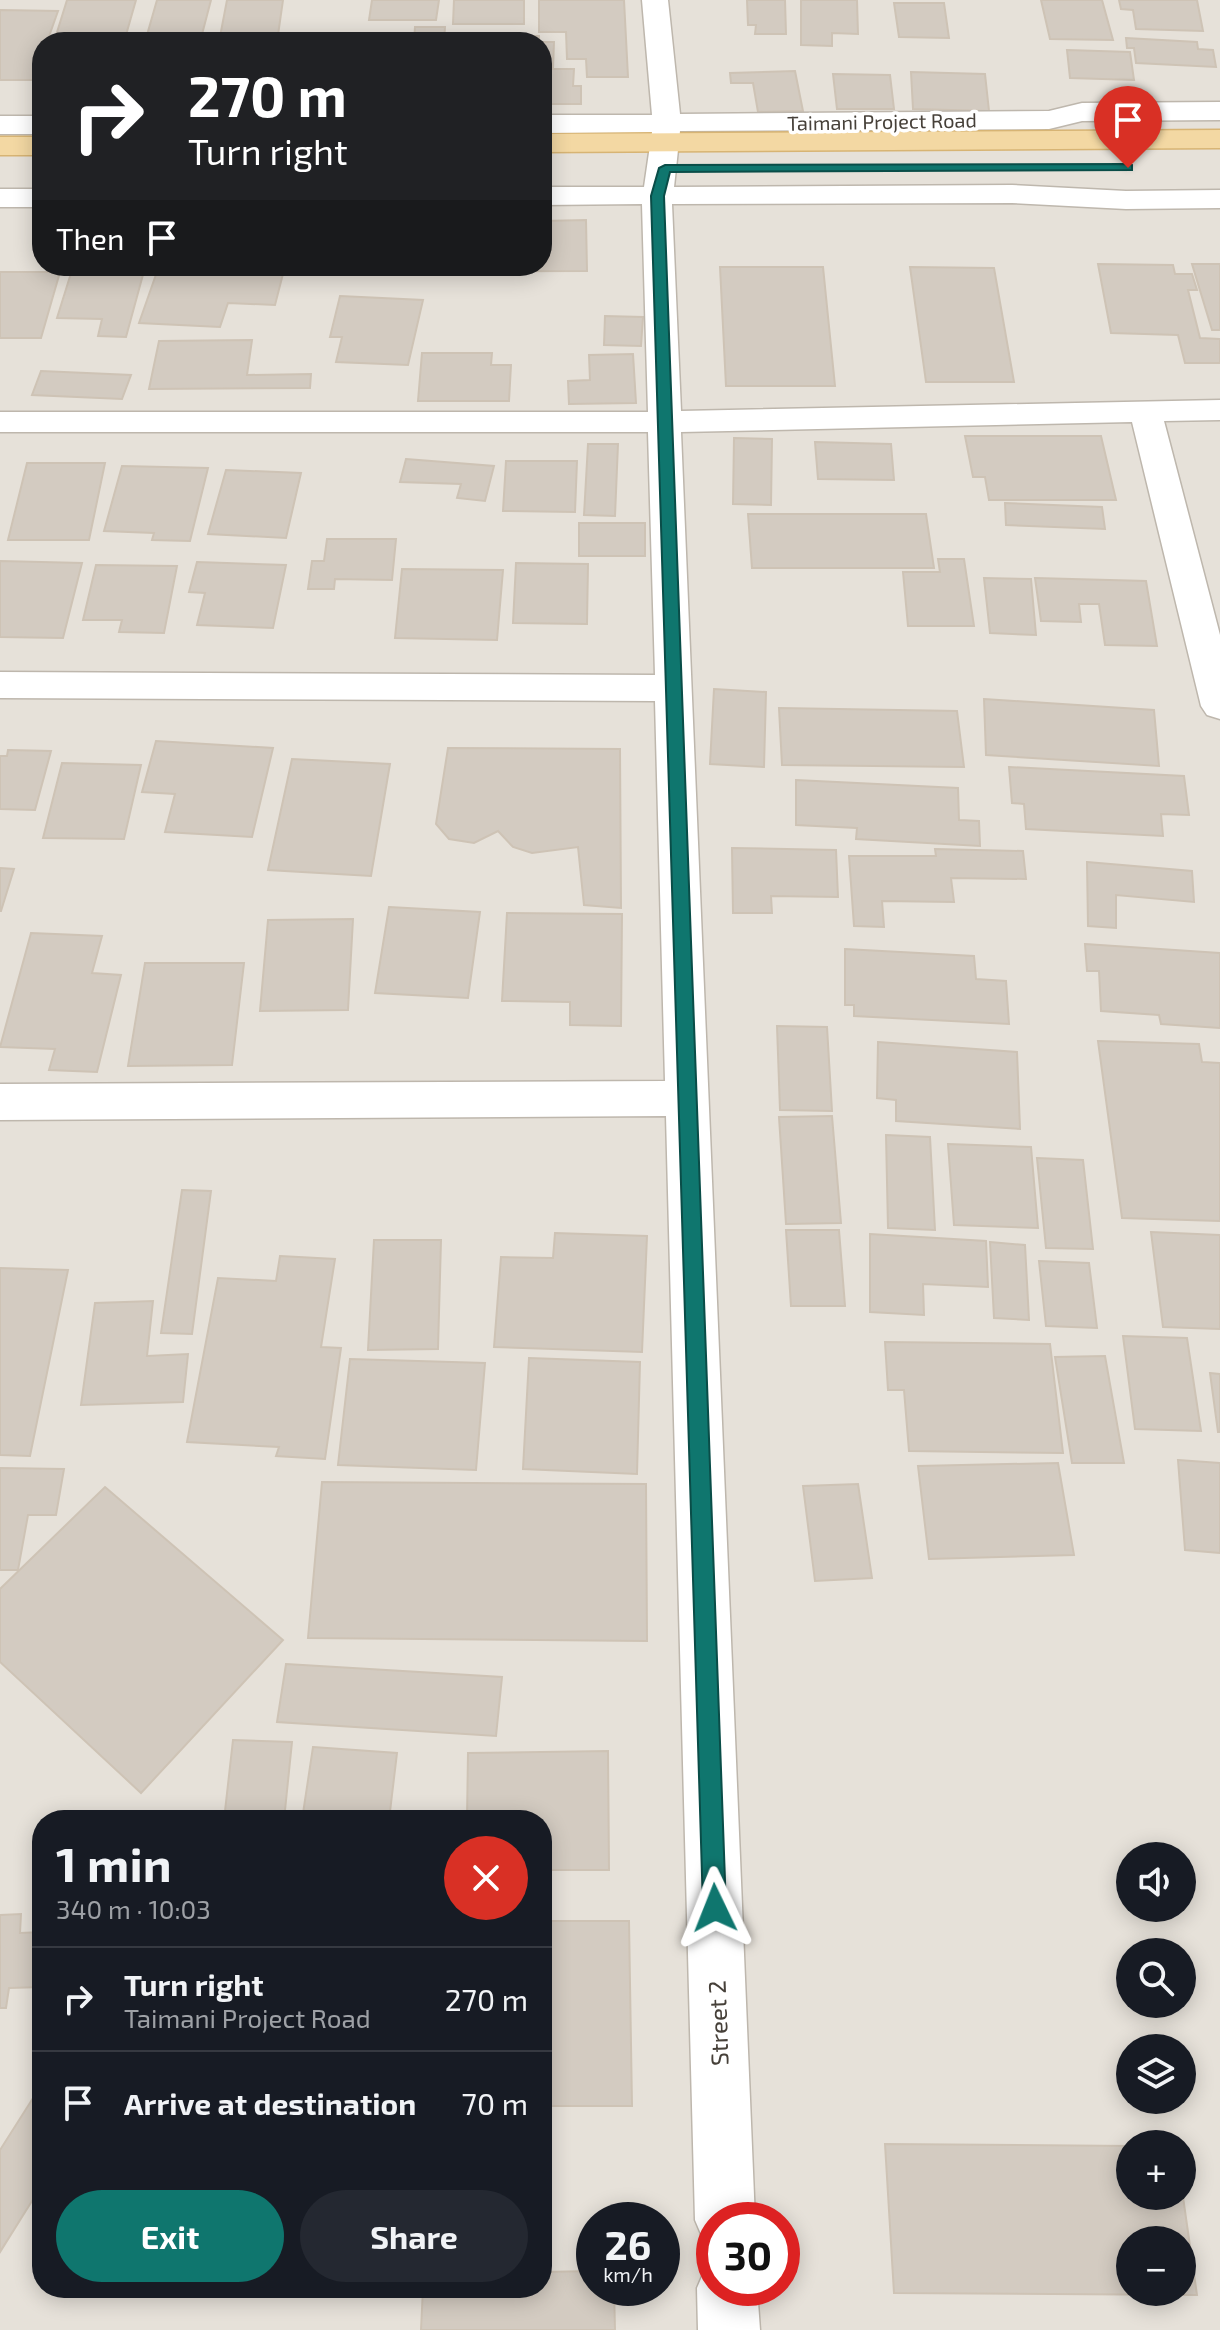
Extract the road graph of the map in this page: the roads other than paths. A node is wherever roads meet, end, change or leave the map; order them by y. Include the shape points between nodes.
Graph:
1 (655, 0) edge
2 (1220, 111) edge
3 (0, 125) edge
4 (32, 125) edge
5 (552, 127) edge
6 (1220, 139) edge
7 (552, 144) edge
8 (0, 146) edge
9 (32, 146) edge
10 (664, 158) junction
11 (552, 167) edge
12 (1048, 168) dead end
13 (0, 169) edge
14 (32, 169) edge
15 (552, 193) edge
16 (0, 198) edge
17 (32, 198) edge
18 (1220, 199) edge
19 (1145, 410) junction
20 (1220, 410) edge
21 (0, 422) edge
22 (665, 422) junction
23 (0, 685) edge
24 (674, 688) junction
25 (1220, 706) edge
26 (688, 1098) junction
27 (0, 1102) edge
28 (724, 2202) edge
29 (728, 2306) edge
30 (729, 2330) edge

1 - 10 street, Street 2
2 - 10 street, Taimani Project Road via 1082,112 1049,120
3 - 4 street
5 - 10 street, Taimani Project Road
6 - 10 main road, Taimani Project Road
7 - 10 main road, Taimani Project Road
8 - 9 main road
10 - 11 main road, Taimani Project Road
10 - 12 main road, Taimani Project Road
10 - 15 street, Taimani Project Road
10 - 18 street, Taimani Project Road via 1012,194
10 - 22 street, Street 2
13 - 14 main road
16 - 17 street
19 - 20 street
19 - 22 street
19 - 25 street
21 - 22 street
22 - 24 street, Street 2
23 - 24 street
24 - 26 street, Street 2
26 - 27 street
26 - 28 street, Street 2
29 - 30 street

